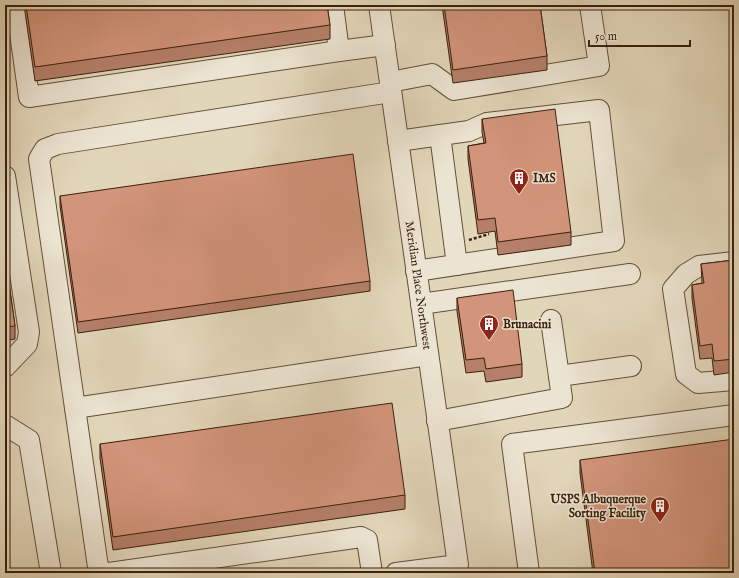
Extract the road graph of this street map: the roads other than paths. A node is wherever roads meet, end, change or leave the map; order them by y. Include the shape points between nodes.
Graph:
1 (16, 5) edge
2 (333, 5) edge
3 (379, 5) edge
4 (590, 5) edge
5 (384, 45) junction
6 (339, 51) junction
7 (391, 87) junction
8 (440, 135) junction
9 (398, 141) junction
10 (5, 176) edge
11 (734, 262) edge
12 (457, 265) junction
13 (416, 271) junction
14 (630, 274) dead end
15 (421, 304) junction
16 (551, 320) dead end
17 (428, 356) junction
18 (631, 366) dead end
19 (5, 367) edge
20 (559, 376) junction
21 (734, 380) edge
22 (75, 408) junction
23 (734, 415) edge
24 (437, 420) junction
25 (5, 425) edge
26 (171, 569) edge
27 (51, 573) edge
28 (105, 573) edge
29 (109, 573) edge
30 (372, 573) edge
31 (396, 573) edge
32 (529, 573) edge

1 - 6 street via 30,97
2 - 6 street
3 - 5 street, Meridian Place Northwest
4 - 7 street via 599,66 454,90 432,74
5 - 6 street
5 - 7 street, Meridian Place Northwest
7 - 9 street, Meridian Place Northwest
7 - 22 street via 58,144 45,149 39,159
8 - 9 street
8 - 12 street
8 - 12 street via 469,131 487,123 599,110 614,241
9 - 13 street, Meridian Place Northwest
10 - 19 street via 29,332 26,344
11 - 21 street via 699,266 686,274 673,289 686,374 698,383
12 - 13 street
13 - 15 street, Meridian Place Northwest
14 - 15 street
15 - 17 street, Meridian Place Northwest
16 - 20 street
17 - 22 street
17 - 24 street, Meridian Place Northwest
18 - 20 street
20 - 24 street via 562,398
22 - 28 street via 98,567
23 - 32 street via 512,444
24 - 31 street, Meridian Place Northwest via 458,565
25 - 27 street via 29,440
26 - 29 street
26 - 30 street via 361,537 367,540

